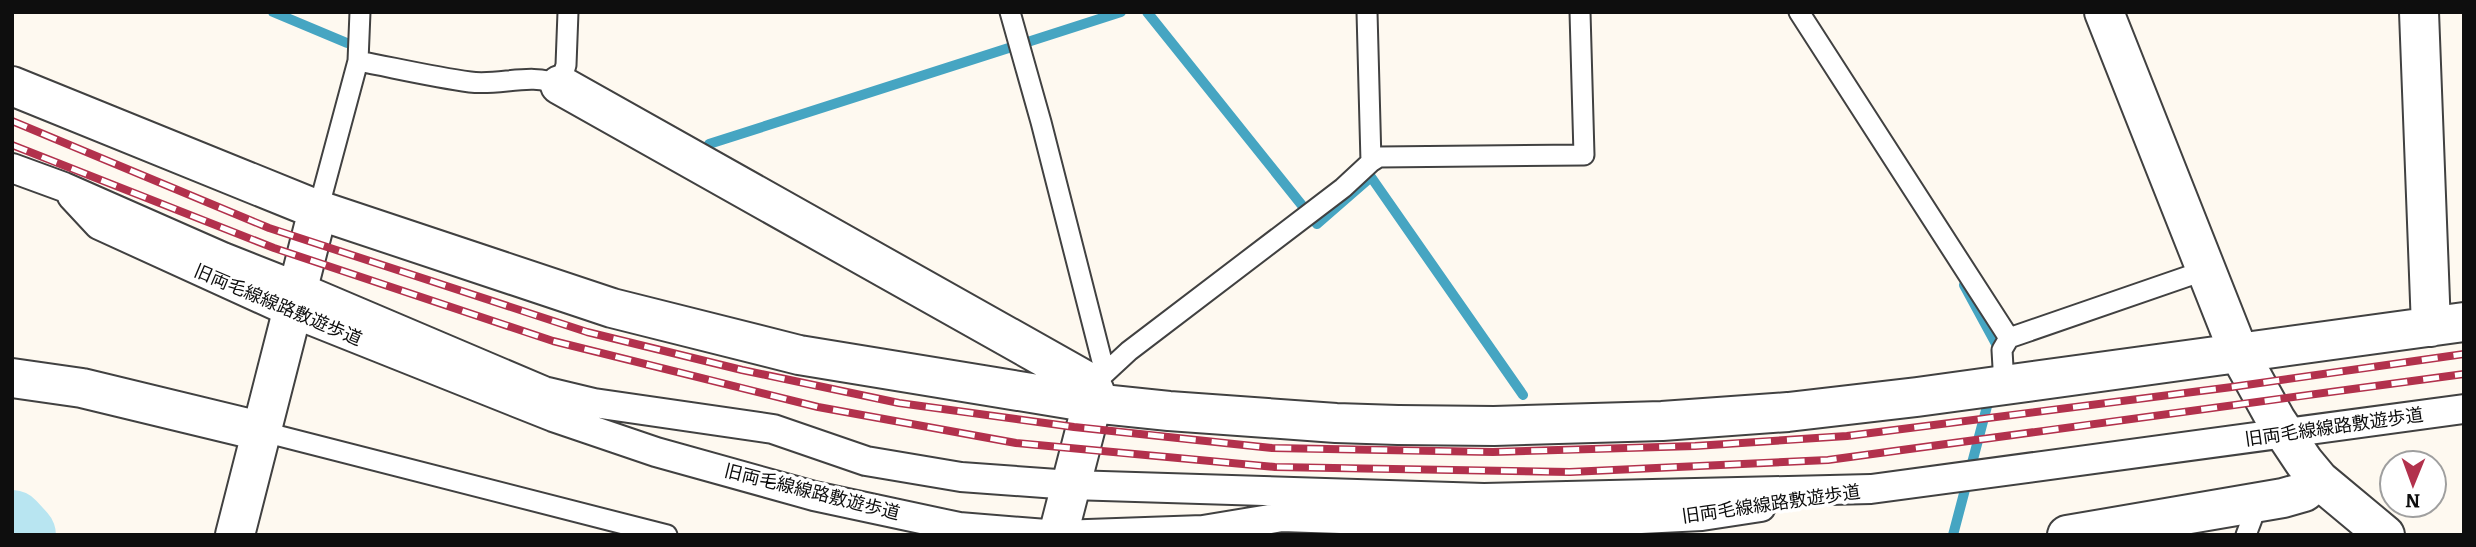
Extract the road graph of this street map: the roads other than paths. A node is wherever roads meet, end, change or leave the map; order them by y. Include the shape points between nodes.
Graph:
1 (360, 12) edge
2 (568, 12) edge
3 (1010, 12) edge
4 (1367, 12) edge
5 (1580, 12) edge
6 (1799, 12) edge
7 (2105, 12) edge
8 (2419, 12) edge
9 (358, 61) junction
10 (560, 85) junction
11 (12, 86) edge
12 (1371, 162) junction
13 (12, 168) edge
14 (318, 210) junction
15 (2206, 270) junction
16 (295, 300) junction
17 (2447, 325) edge
18 (2009, 338) junction
19 (2239, 353) junction
20 (12, 378) edge
21 (2004, 385) junction
22 (1096, 390) junction
23 (2464, 410) edge
24 (260, 432) junction
25 (2285, 434) junction
26 (2319, 481) junction
27 (1071, 485) junction
28 (1871, 489) junction
29 (2249, 519) edge
30 (235, 535) edge
31 (667, 535) edge
32 (1058, 535) edge
33 (2067, 535) edge
34 (2385, 535) edge

1 - 9 lane
2 - 10 lane via 566,65
3 - 22 lane via 1102,365
4 - 12 lane
5 - 12 lane via 1584,155 1379,157
6 - 18 lane
7 - 15 street
8 - 17 street
9 - 10 lane via 470,82 532,79
9 - 14 lane
10 - 22 street via 1077,374
11 - 14 street
12 - 22 lane via 1129,351
13 - 16 street, 旧両毛線線路敷遊歩道 via 223,257
14 - 16 street
14 - 22 street via 612,307 799,355
15 - 18 lane
15 - 19 street
16 - 24 street
16 - 27 street, 旧両毛線線路敷遊歩道 via 544,391 594,403 773,429 866,461 961,477
16 - 32 street, 旧両毛線線路敷遊歩道 via 552,417 656,452 814,496 960,527
17 - 19 street
18 - 21 lane via 2002,350
19 - 21 street
19 - 25 street
20 - 24 street via 82,388
21 - 22 street via 1788,412 1572,425 1336,423 1242,417
22 - 27 street
23 - 25 street, 旧両毛線線路敷遊歩道
24 - 30 street
24 - 31 lane
25 - 26 street
25 - 28 street, 旧両毛線線路敷遊歩道
26 - 29 street
26 - 34 street
27 - 28 street, 旧両毛線線路敷遊歩道 via 1485,498
27 - 32 street
28 - 32 street, 旧両毛線線路敷遊歩道 via 1702,516 1517,525 1282,517 1203,530
29 - 33 street

